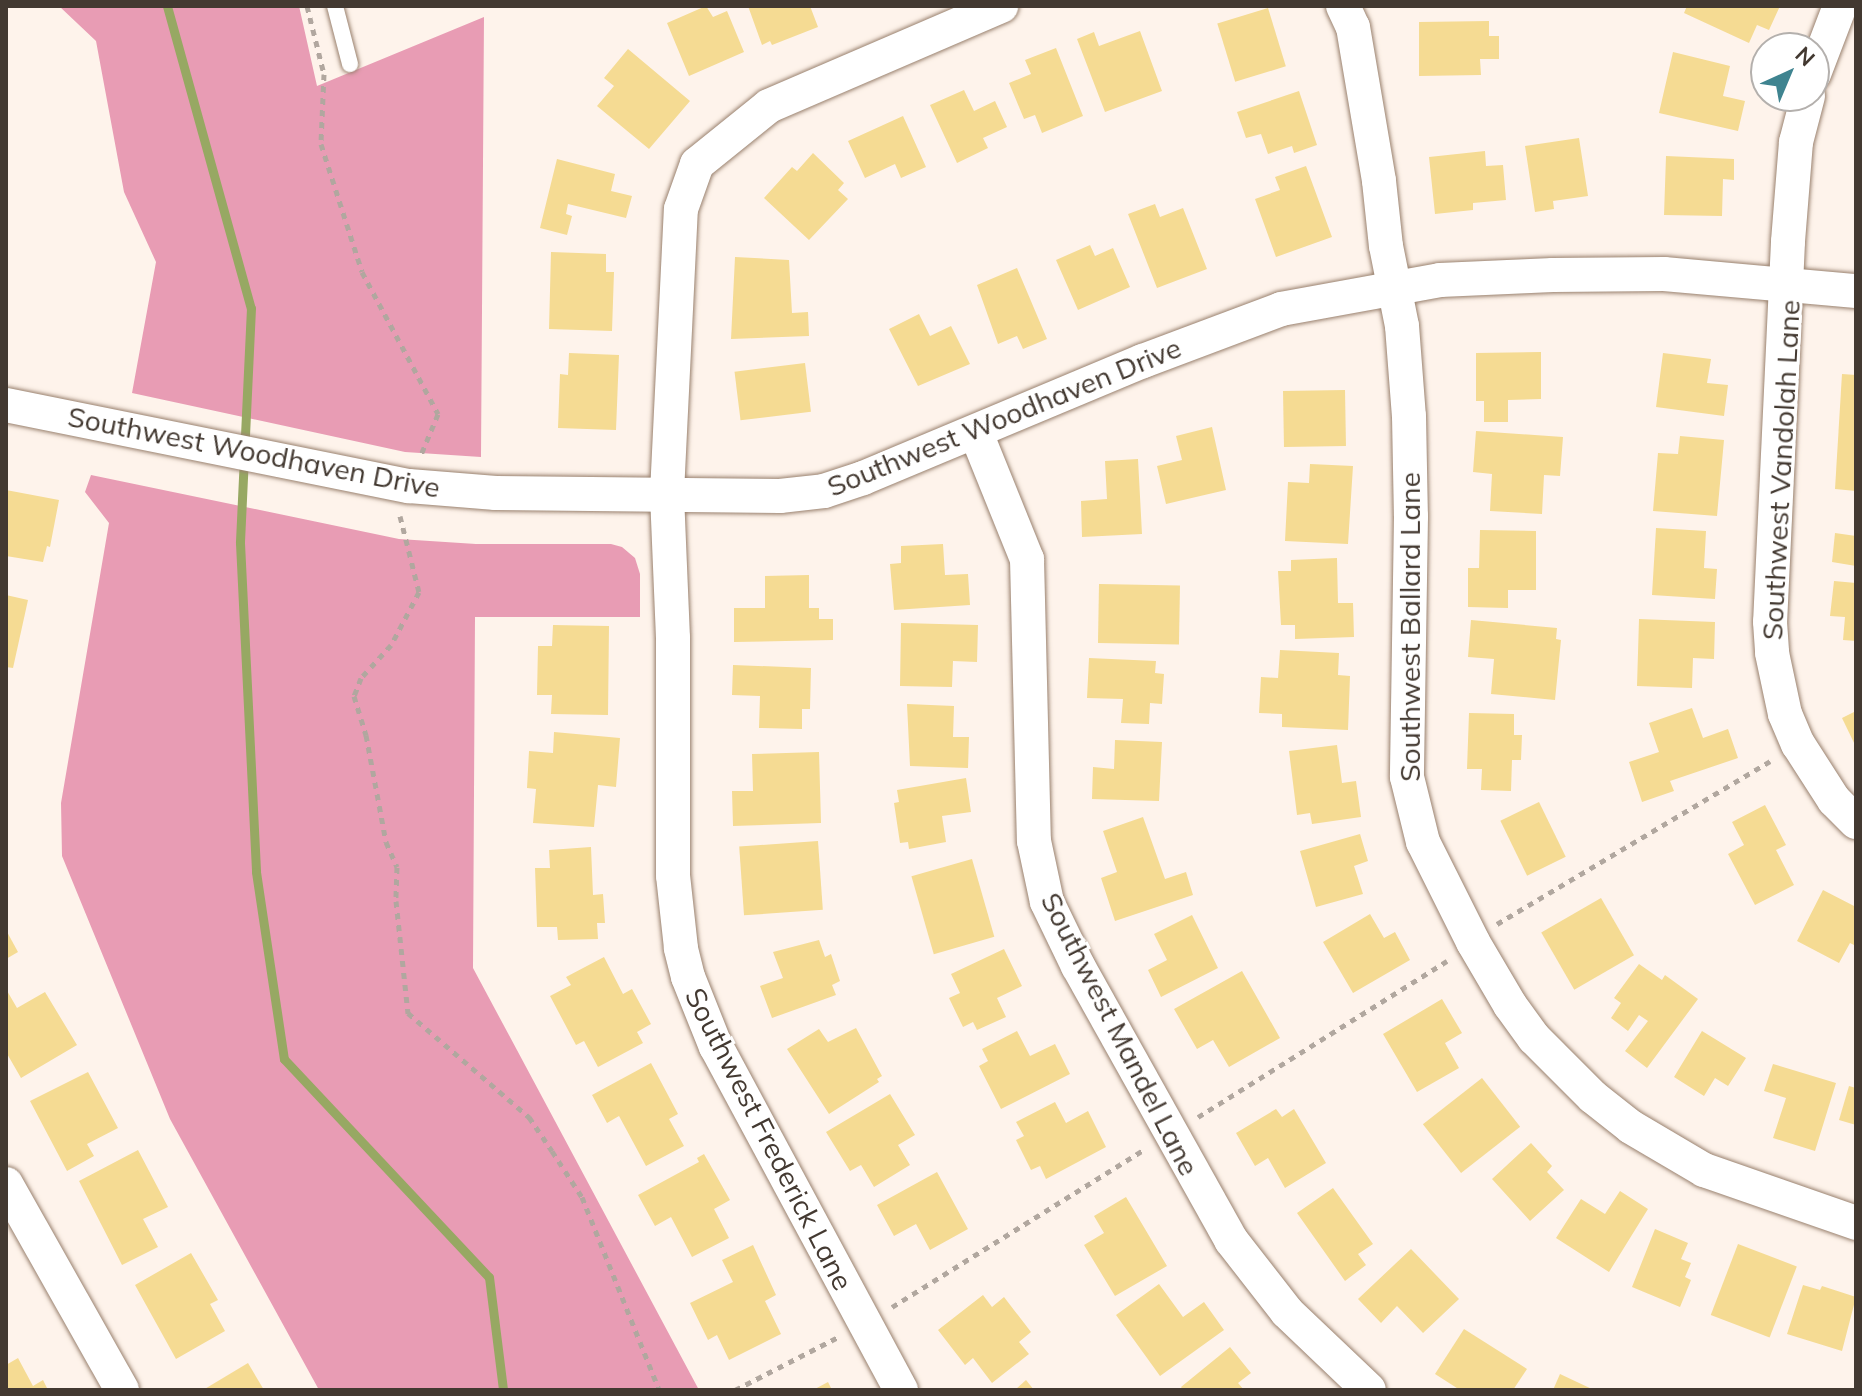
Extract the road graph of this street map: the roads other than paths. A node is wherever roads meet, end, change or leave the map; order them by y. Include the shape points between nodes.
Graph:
1 (335, 6) edge
2 (1001, 6) edge
3 (1343, 6) edge
4 (1840, 6) edge
5 (1830, 32) edge
6 (350, 64) dead end
7 (1804, 112) edge
8 (1789, 283) junction
9 (1395, 288) junction
10 (1856, 291) edge
11 (6, 405) edge
12 (976, 433) junction
13 (667, 493) junction
14 (1856, 822) edge
15 (6, 1184) edge
16 (1856, 1223) edge
17 (122, 1390) edge
18 (901, 1390) edge
19 (1369, 1390) edge

1 - 6 lane
2 - 13 street, Southwest Frederick Lane via 769,106 697,164 681,209
3 - 9 street, Southwest Ballard Lane via 1353,27
4 - 5 street
7 - 8 street, Southwest Vandolah Lane via 1796,142
8 - 9 street, Southwest Woodhaven Drive via 1633,274 1440,280
8 - 10 street, Southwest Woodhaven Drive
8 - 14 street, Southwest Vandolah Lane via 1770,622 1777,684 1798,744 1834,800
9 - 12 street, Southwest Woodhaven Drive via 1281,309
9 - 16 street, Southwest Ballard Lane via 1409,416 1407,777 1414,813 1438,876 1510,1005 1593,1097 1631,1127 1704,1170
11 - 13 street, Southwest Woodhaven Drive via 409,486 496,493
12 - 13 street, Southwest Woodhaven Drive via 824,491 780,496
12 - 19 street, Southwest Mandel Lane via 1027,559 1034,841 1047,902 1231,1240 1287,1312
13 - 18 street, Southwest Frederick Lane via 673,876 688,977 716,1047
15 - 17 street

